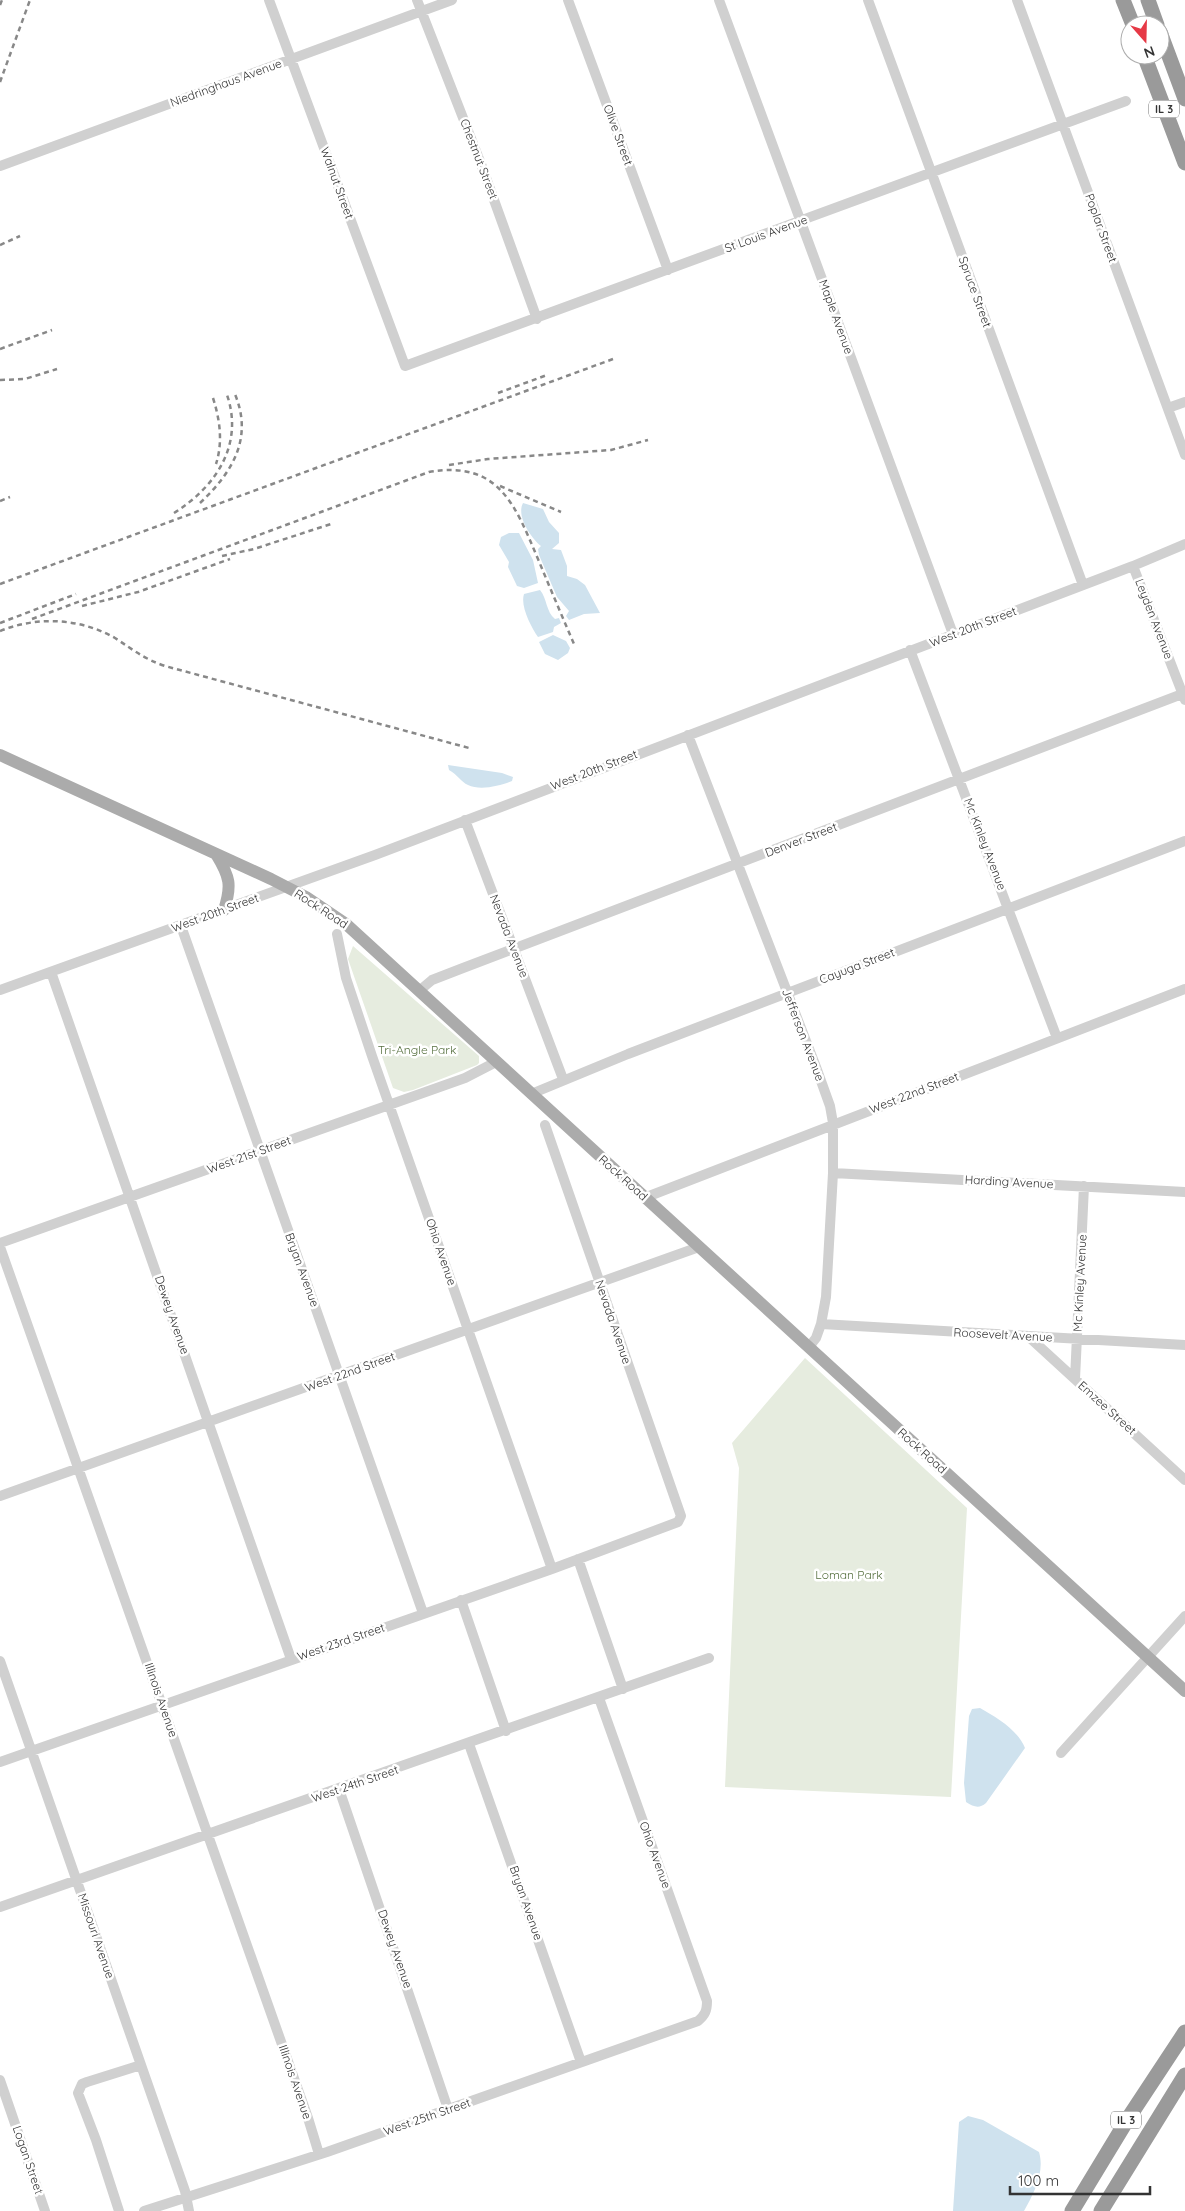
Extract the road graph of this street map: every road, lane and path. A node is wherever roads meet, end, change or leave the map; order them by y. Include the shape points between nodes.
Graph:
1 (269, 0) edge
2 (417, 0) edge
3 (452, 0) edge
4 (568, 0) edge
5 (719, 0) edge
6 (868, 0) edge
7 (1017, 0) edge
8 (1124, 0) edge
9 (1148, 0) edge
10 (422, 11) junction
11 (1129, 15) edge
12 (1153, 15) edge
13 (291, 59) junction
14 (1170, 59) edge
15 (1148, 65) edge
16 (1185, 99) edge
17 (1126, 101) dead end
18 (1063, 125) junction
19 (1185, 164) edge
20 (0, 166) edge
21 (932, 173) junction
22 (800, 222) junction
23 (668, 270) junction
24 (537, 319) junction
25 (405, 366) joint
26 (1185, 402) edge
27 (1168, 408) junction
28 (1185, 455) edge
29 (1185, 544) edge
30 (1133, 566) junction
31 (1083, 585) junction
32 (952, 634) junction
33 (910, 650) junction
34 (1184, 696) edge
35 (688, 734) junction
36 (0, 755) edge
37 (960, 779) junction
38 (465, 820) junction
39 (1185, 841) edge
40 (216, 854) junction
41 (738, 864) junction
42 (287, 887) junction
43 (1009, 908) junction
44 (224, 910) junction
45 (181, 926) junction
46 (337, 934) dead end
47 (514, 948) junction
48 (51, 972) junction
49 (1185, 989) edge
50 (0, 990) edge
51 (419, 991) junction
52 (788, 992) junction
53 (1057, 1038) junction
54 (496, 1062) junction
55 (564, 1079) junction
56 (531, 1094) junction
57 (389, 1105) junction
58 (833, 1124) junction
59 (545, 1125) dead end
60 (259, 1152) junction
61 (833, 1173) junction
62 (1084, 1186) junction
63 (1185, 1192) edge
64 (131, 1197) junction
65 (644, 1198) junction
66 (0, 1243) edge
67 (0, 1247) edge
68 (699, 1247) junction
69 (600, 1284) junction
70 (821, 1324) junction
71 (468, 1330) junction
72 (1029, 1337) junction
73 (1077, 1340) junction
74 (1185, 1345) edge
75 (809, 1347) junction
76 (339, 1376) junction
77 (1075, 1380) junction
78 (209, 1422) junction
79 (79, 1468) junction
80 (1185, 1480) edge
81 (0, 1496) edge
82 (680, 1520) joint
83 (578, 1559) junction
84 (552, 1569) junction
85 (461, 1600) junction
86 (423, 1613) junction
87 (1185, 1616) edge
88 (709, 1658) dead end
89 (1148, 1658) junction
90 (290, 1659) junction
91 (0, 1661) edge
92 (623, 1689) junction
93 (1185, 1691) edge
94 (599, 1698) junction
95 (162, 1704) junction
96 (506, 1731) junction
97 (469, 1744) junction
98 (31, 1750) junction
99 (1061, 1753) dead end
100 (0, 1762) edge
101 (339, 1789) junction
102 (208, 1835) junction
103 (77, 1880) junction
104 (0, 1907) edge
105 (705, 2014) joint
106 (1185, 2032) edge
107 (581, 2062) junction
108 (142, 2065) junction
109 (1185, 2074) edge
110 (0, 2080) edge
111 (448, 2109) junction
112 (319, 2154) junction
113 (187, 2197) junction
114 (45, 2211) edge
115 (119, 2211) edge
116 (144, 2211) edge
117 (189, 2211) edge
118 (1072, 2211) edge
119 (1101, 2211) edge

1 - 13 street, Walnut Street
2 - 10 street, Chestnut Street
3 - 10 street, Niedringhaus Avenue
4 - 23 street, Olive Street
5 - 22 street, Maple Avenue
6 - 21 street, Spruce Street
7 - 18 street, Poplar Street
8 - 11 highway
9 - 12 highway
10 - 13 street, Niedringhaus Avenue
10 - 24 street, Chestnut Street
13 - 20 street, Niedringhaus Avenue
13 - 25 street, Walnut Street
14 - 16 highway, IL 3
15 - 19 highway, IL 3
17 - 18 street, St Louis Avenue
18 - 21 street, St Louis Avenue
18 - 27 street, Poplar Street
21 - 22 street, St Louis Avenue
21 - 31 street, Spruce Street
22 - 23 street, St Louis Avenue
22 - 32 street, Maple Avenue
23 - 24 street, St Louis Avenue
24 - 25 street, St Louis Avenue
26 - 27 street
27 - 28 street, Poplar Street
29 - 30 street, West 20th Street
30 - 31 street, West 20th Street
30 - 34 street, Leyden Avenue
31 - 32 street, West 20th Street
32 - 33 street, West 20th Street
33 - 35 street, West 20th Street
33 - 37 street, Mc Kinley Avenue
34 - 37 street, Denver Street
35 - 38 street, West 20th Street
35 - 41 street, Jefferson Avenue
36 - 40 main road, Rock Road
37 - 41 street, Denver Street
37 - 43 street, Mc Kinley Avenue
38 - 42 street, West 20th Street
38 - 47 street, Nevada Avenue
39 - 43 street, Cayuga Street
40 - 42 main road, Rock Road
40 - 44 main road via 230,882
41 - 47 street, Denver Street
41 - 52 street, Jefferson Avenue
42 - 44 street, West 20th Street
42 - 51 main road, Rock Road via 346,924
43 - 52 street, Cayuga Street
43 - 53 street, Mc Kinley Avenue
44 - 45 street, West 20th Street
45 - 48 street, West 20th Street
45 - 60 street, Bryan Avenue
46 - 57 street, Ohio Avenue via 346,978
47 - 51 street, Denver Street via 432,980
47 - 55 street, Nevada Avenue
48 - 50 street, West 20th Street
48 - 64 street, Dewey Avenue
49 - 53 street, West 22nd Street
51 - 54 main road, Rock Road
52 - 55 street, Cayuga Street
52 - 58 street, Jefferson Avenue
53 - 58 street, West 22nd Street
54 - 56 main road, Rock Road
54 - 57 street, West 21st Street via 465,1078
55 - 56 street, Cayuga Street
56 - 65 main road, Rock Road
57 - 60 street, West 21st Street
57 - 71 street, Ohio Avenue
58 - 61 street, Jefferson Avenue
58 - 65 street, West 22nd Street
59 - 69 street, Nevada Avenue
60 - 64 street, West 21st Street
60 - 76 street, Bryan Avenue
61 - 62 street, Harding Avenue
61 - 70 street, Jefferson Avenue via 830,1255
62 - 63 street, Harding Avenue
62 - 73 street, Mc Kinley Avenue
64 - 66 street, West 21st Street
64 - 78 street, Dewey Avenue
65 - 68 main road, Rock Road
67 - 79 street, Illinois Avenue
68 - 69 street, West 22nd Street
68 - 75 main road, Rock Road
69 - 71 street, West 22nd Street
69 - 82 street, Nevada Avenue
70 - 72 street, Roosevelt Avenue
70 - 75 street, Jefferson Avenue
71 - 76 street, West 22nd Street
71 - 84 street, Ohio Avenue
72 - 73 street, Roosevelt Avenue
72 - 77 street, Emzee Street
73 - 74 street, Roosevelt Avenue
73 - 77 street, Mc Kinley Avenue
75 - 89 main road, Rock Road
76 - 78 street, West 22nd Street
76 - 86 street, Bryan Avenue
77 - 80 street, Emzee Street
78 - 79 street, West 22nd Street
78 - 90 street, Dewey Avenue
79 - 81 street, West 22nd Street
79 - 95 street, Illinois Avenue
82 - 83 street, West 23rd Street
83 - 84 street, West 23rd Street
83 - 92 street
84 - 85 street, West 23rd Street
85 - 86 street, West 23rd Street
85 - 96 street
86 - 90 street, West 23rd Street
87 - 89 street
88 - 92 street, West 24th Street
89 - 93 main road, Rock Road
89 - 99 street
90 - 95 street, West 23rd Street
91 - 98 street, Missouri Avenue
92 - 94 street, West 24th Street
94 - 96 street, West 24th Street
94 - 105 street, Ohio Avenue via 707,2002
95 - 98 street, West 23rd Street
95 - 102 street, Illinois Avenue
96 - 97 street, West 24th Street
97 - 101 street, West 24th Street
97 - 107 street, Bryan Avenue
98 - 100 street, West 23rd Street
98 - 103 street, Missouri Avenue
101 - 102 street, West 24th Street
101 - 111 street, Dewey Avenue
102 - 103 street, West 24th Street
102 - 112 street, Illinois Avenue
103 - 104 street, West 24th Street
103 - 108 street, Missouri Avenue
105 - 107 street, West 25th Street via 698,2021
106 - 118 highway, IL 3 via 1128,2117
107 - 111 street, West 25th Street
108 - 113 street, Missouri Avenue
108 - 115 street via 82,2084 78,2093
109 - 119 highway, IL 3
110 - 114 street, Logan Street
111 - 112 street, West 25th Street
112 - 113 street, West 25th Street
113 - 116 street, West 25th Street
113 - 117 street, Missouri Avenue

